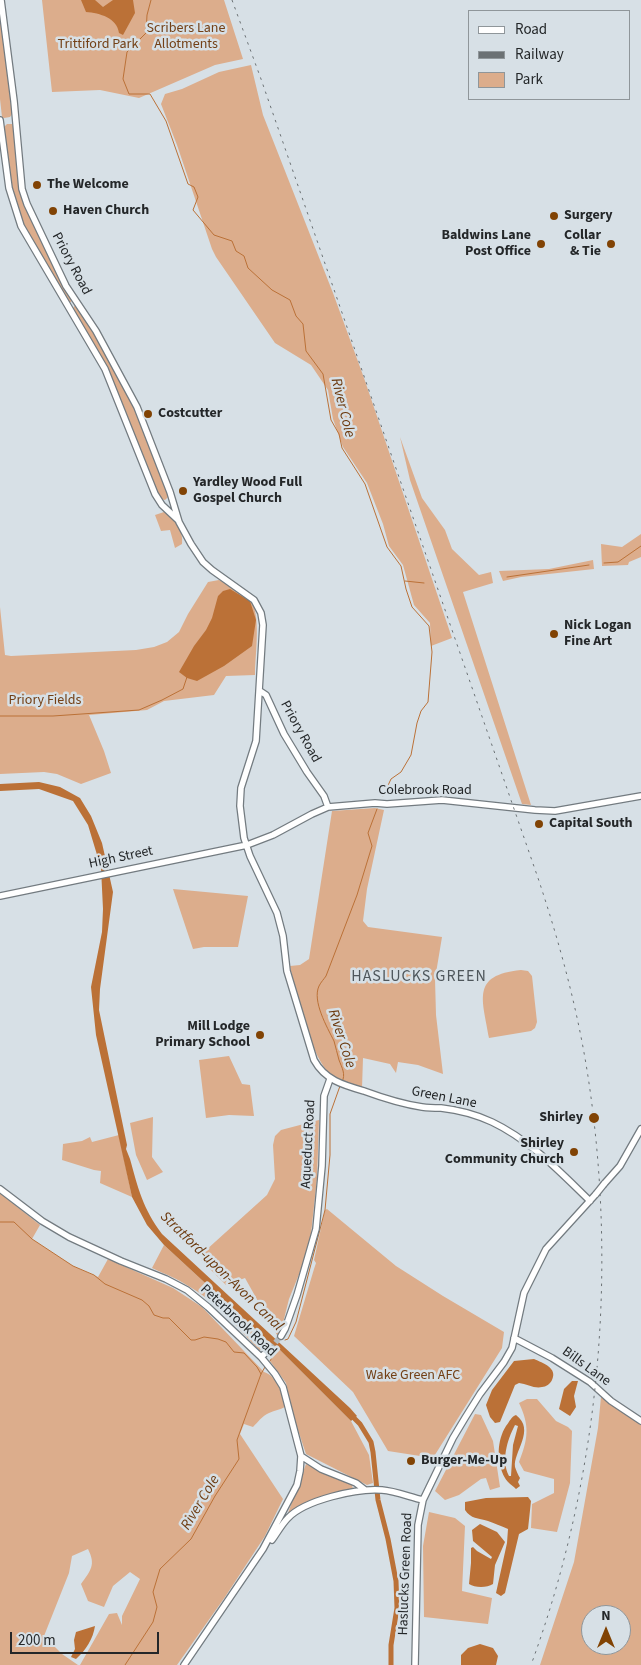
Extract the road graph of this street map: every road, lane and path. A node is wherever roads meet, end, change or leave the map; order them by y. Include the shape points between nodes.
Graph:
1 (1, 0) edge
2 (0, 120) edge
3 (76, 301) junction
4 (67, 307) junction
5 (179, 522) junction
6 (260, 691) junction
7 (641, 796) edge
8 (328, 807) junction
9 (246, 845) junction
10 (0, 896) edge
11 (330, 1079) junction
12 (641, 1129) edge
13 (0, 1189) edge
14 (590, 1201) junction
15 (281, 1336) tunnel mouth
16 (514, 1338) junction
17 (270, 1349) tunnel mouth
18 (261, 1357) junction
19 (641, 1421) edge
20 (301, 1456) junction
21 (366, 1490) junction
22 (423, 1500) junction
23 (264, 1549) junction
24 (184, 1665) edge
25 (415, 1665) edge

1 - 3 street, Priory Road via 22,189 44,241
2 - 4 street, Priory Road via 9,188 20,226
3 - 4 street
3 - 5 street, Priory Road via 137,407
4 - 5 street, Priory Road via 105,369 155,494
5 - 6 street, Priory Road via 203,562 252,598 259,608 263,625
6 - 8 street, Priory Road via 266,695 284,734
6 - 9 street via 256,741 240,799
7 - 8 street, Colebrook Road via 555,811 442,800
8 - 9 street, Colebrook Road
9 - 10 street, High Street
9 - 11 street via 277,913 287,971 312,1056
11 - 14 street, Green Lane via 391,1101 464,1112 495,1123 519,1138
11 - 15 street, Aqueduct Road via 324,1096 316,1229
12 - 14 street, Haslucks Green Road, bridge via 620,1166
13 - 18 street, Peterbrook Road via 53,1228 187,1290
14 - 16 street, Haslucks Green Road via 546,1249 524,1293
16 - 19 street, Bills Lane via 590,1382
16 - 22 street, Haslucks Green Road via 504,1362 452,1438
17 - 18 street
18 - 20 street, Peterbrook Road via 284,1388
20 - 21 street
20 - 23 street, Peterbrook Road via 297,1485
21 - 22 street
21 - 23 street via 298,1510
22 - 25 street, Haslucks Green Road via 418,1525
23 - 24 street, Peterbrook Road

